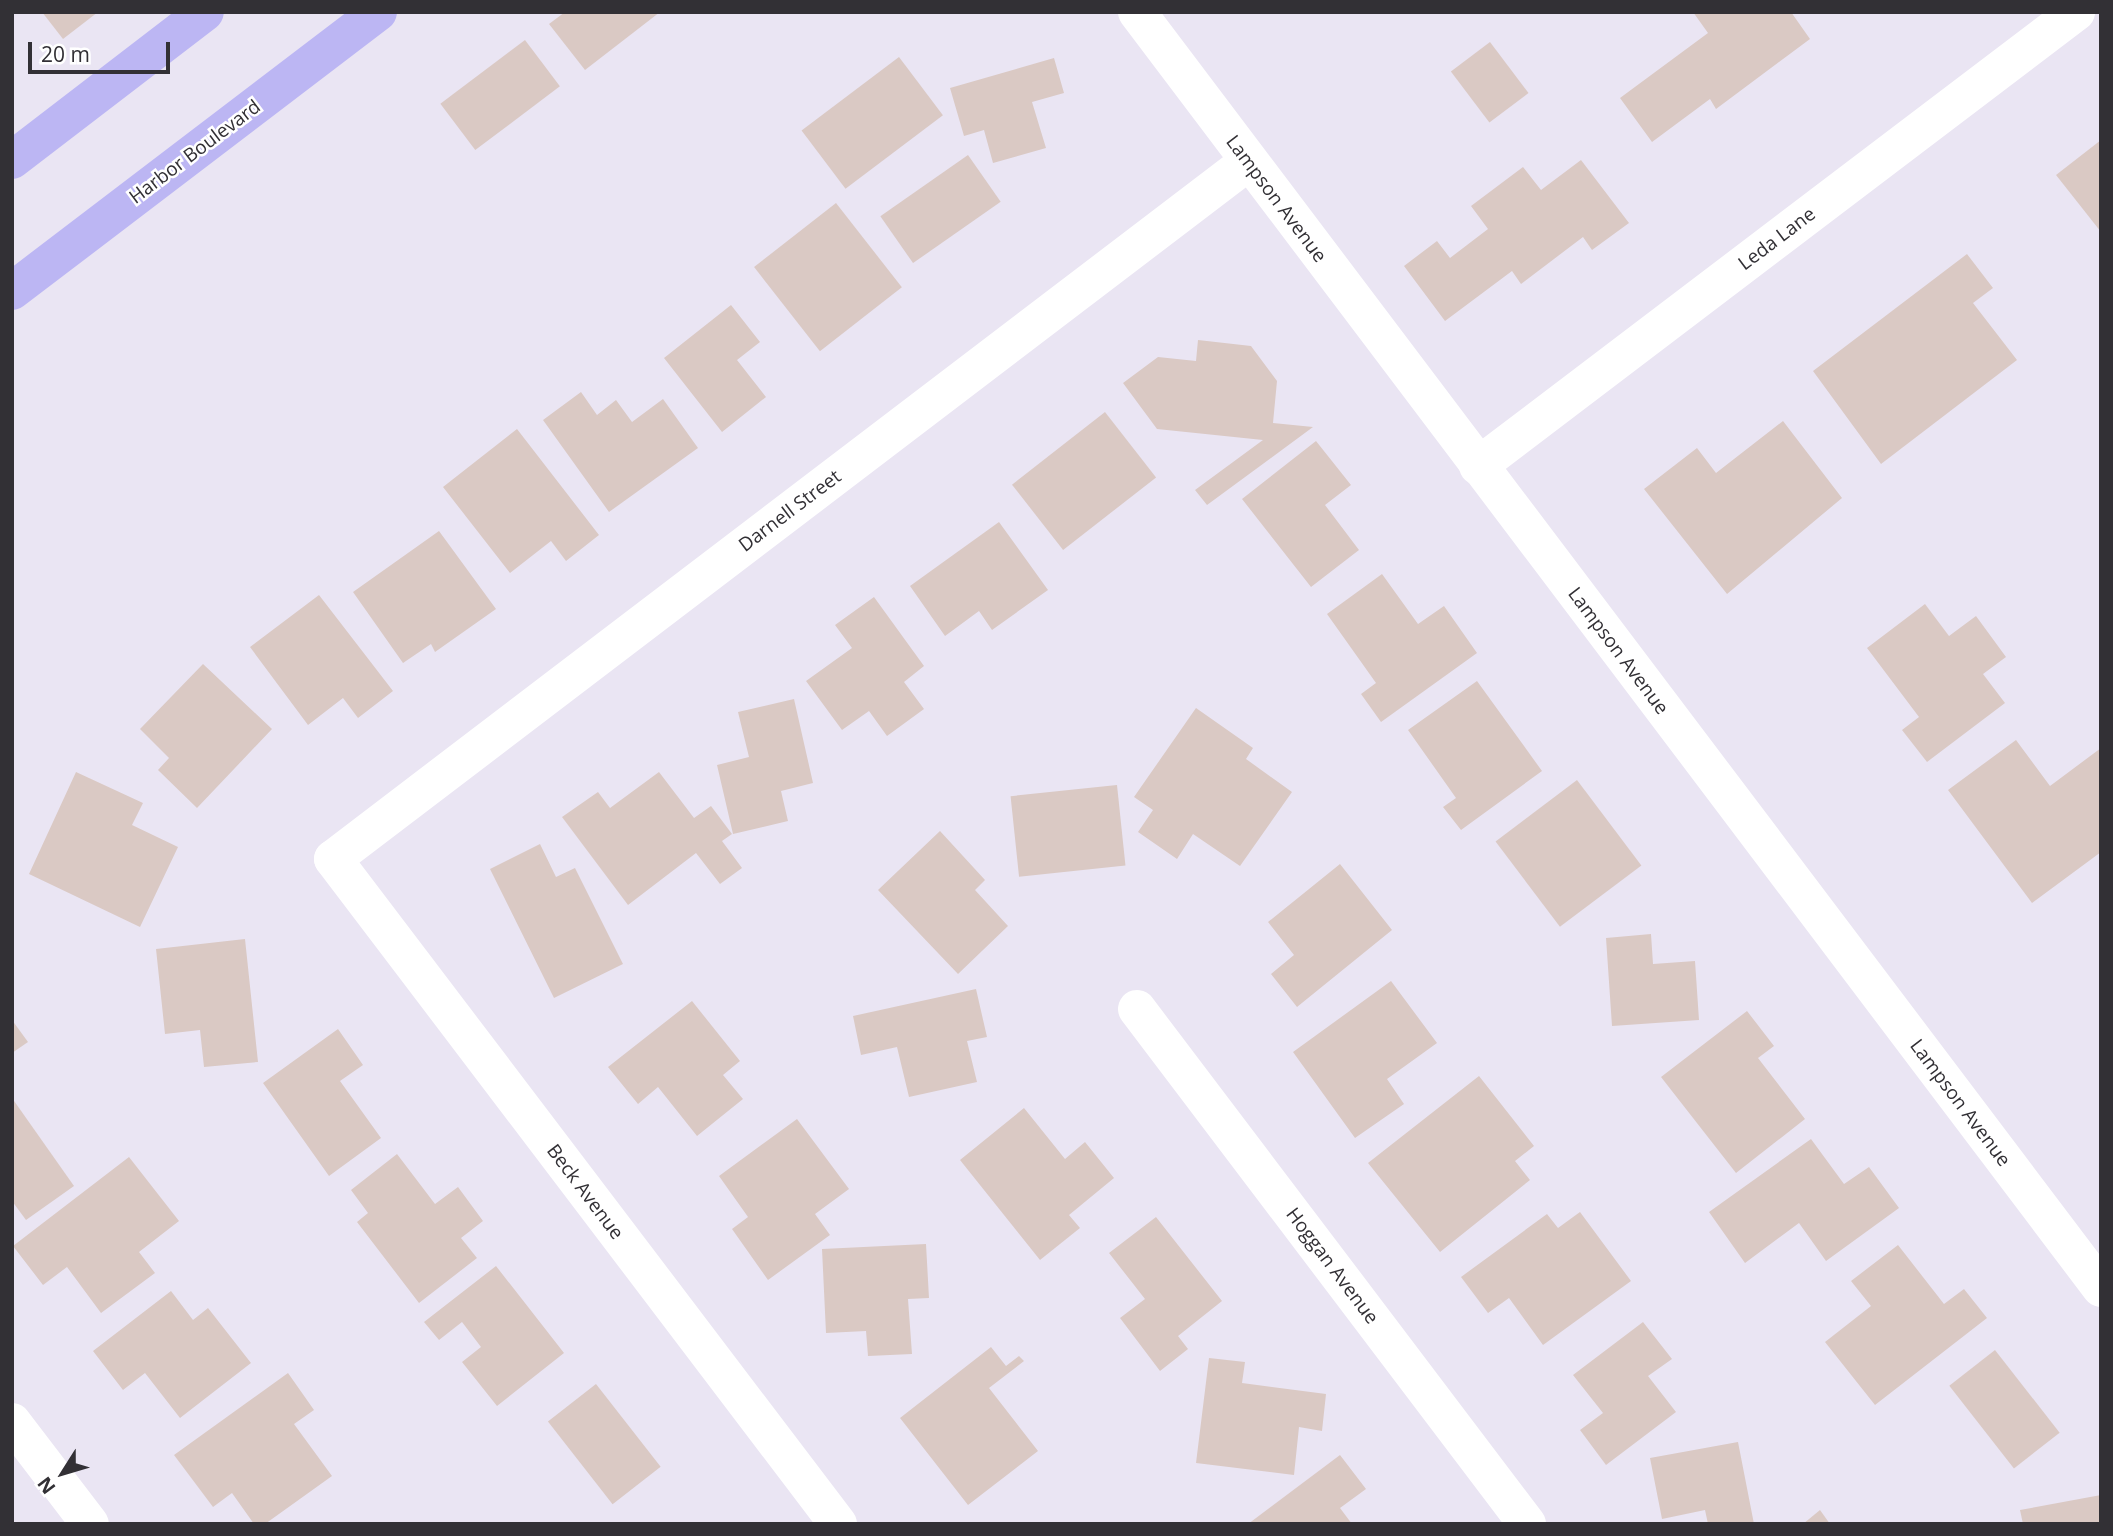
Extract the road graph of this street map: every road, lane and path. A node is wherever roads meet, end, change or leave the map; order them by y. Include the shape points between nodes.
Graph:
1 (205, 12) edge
2 (378, 12) edge
3 (1137, 12) edge
4 (2076, 12) edge
5 (12, 160) edge
6 (1248, 162) junction
7 (12, 291) edge
8 (1478, 466) junction
9 (333, 859) joint
10 (1137, 1009) dead end
11 (2101, 1288) edge
12 (12, 1422) edge
13 (90, 1524) edge
14 (838, 1524) edge
15 (1527, 1524) edge

1 - 5 main road
2 - 7 main road, Harbor Boulevard
3 - 6 street, Lampson Avenue
4 - 8 street, Leda Lane
6 - 8 street, Lampson Avenue
6 - 9 street, Darnell Street
8 - 11 street, Lampson Avenue
9 - 14 street, Beck Avenue
10 - 15 street, Hoggan Avenue
12 - 13 street

